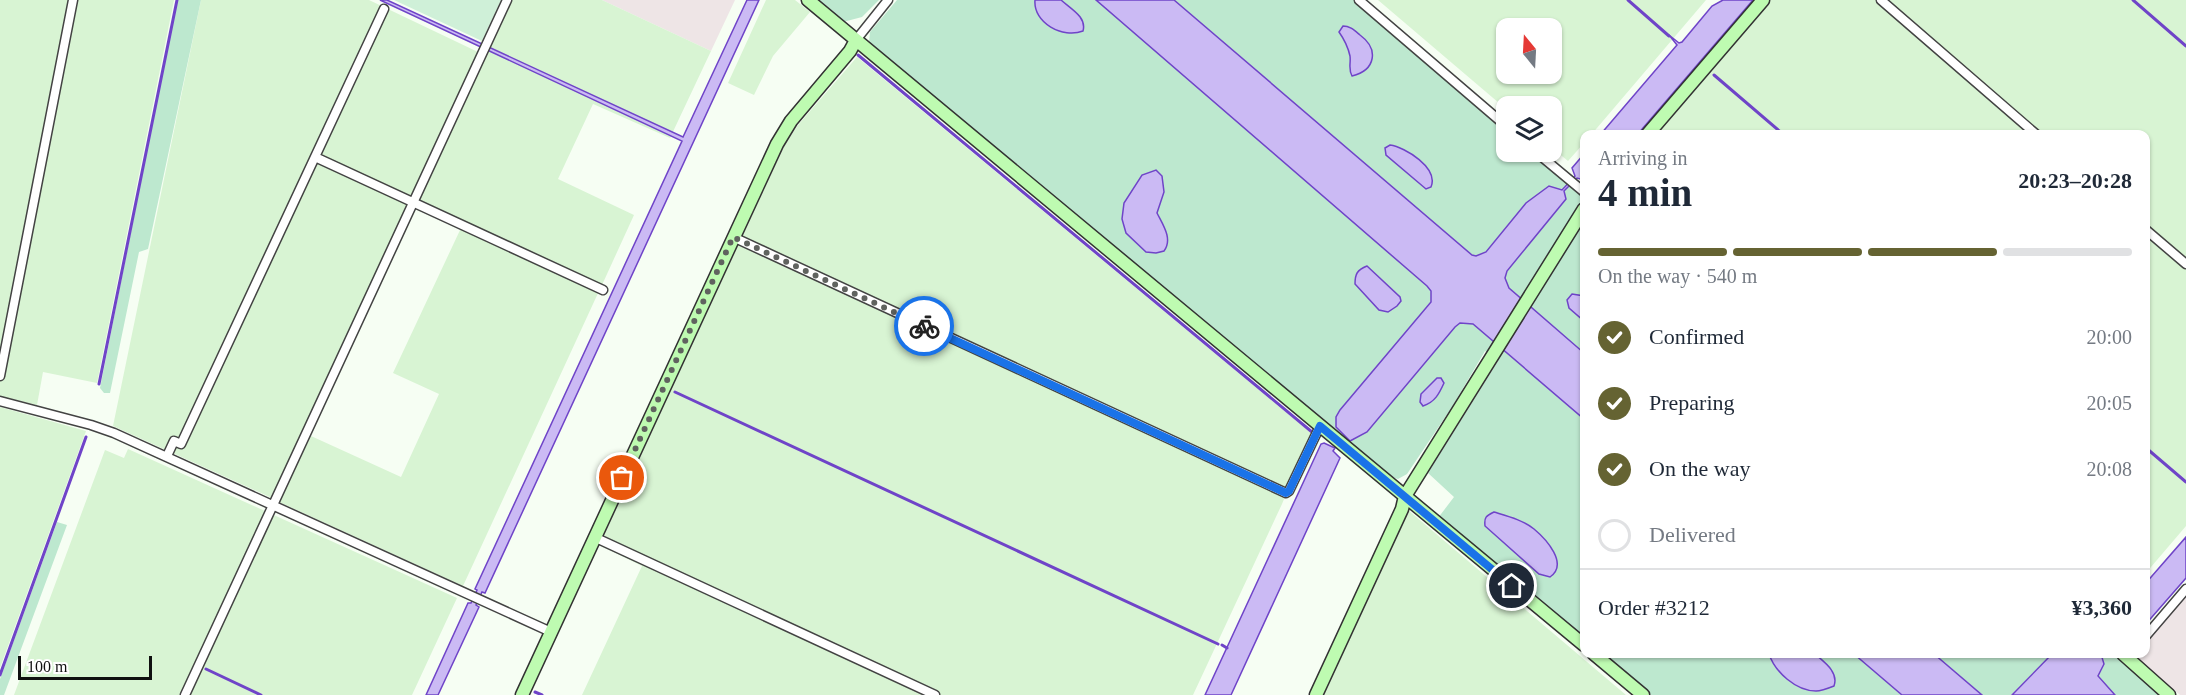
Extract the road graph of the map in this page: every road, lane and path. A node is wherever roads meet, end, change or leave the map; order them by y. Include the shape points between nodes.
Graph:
1 (73, 0) edge
2 (507, 0) edge
3 (808, 0) edge
4 (888, 0) edge
5 (1359, 0) edge
6 (1763, 0) edge
7 (1881, 0) edge
8 (384, 9) dead end
9 (856, 40) junction
10 (1496, 117) edge
11 (1651, 130) edge
12 (2031, 130) edge
13 (315, 157) junction
14 (1548, 162) edge
15 (1580, 189) edge
16 (414, 202) junction
17 (1580, 216) edge
18 (2150, 233) edge
19 (733, 237) junction
20 (2186, 264) edge
21 (603, 290) dead end
22 (0, 376) edge
23 (0, 401) edge
24 (1320, 426) junction
25 (167, 456) junction
26 (1405, 496) junction
27 (273, 505) junction
28 (594, 537) junction
29 (2186, 589) edge
30 (2150, 631) edge
31 (551, 632) junction
32 (1580, 642) edge
33 (1599, 658) edge
34 (2130, 658) edge
35 (185, 695) edge
36 (522, 695) edge
37 (935, 695) edge
38 (1316, 695) edge
39 (1643, 695) edge
40 (2169, 695) edge

1 - 22 street
2 - 16 street
3 - 9 street
4 - 9 street
5 - 10 street
6 - 11 street
7 - 12 street
8 - 13 street
9 - 19 street via 791,121
9 - 24 street
13 - 16 street
13 - 25 street via 181,444 174,441
14 - 15 street
16 - 21 street
16 - 27 street
17 - 26 street
18 - 20 street
19 - 24 street via 1286,493
19 - 28 street
23 - 25 street via 91,424
24 - 26 street
25 - 27 street
26 - 32 street
26 - 38 street
27 - 31 street
27 - 35 street
28 - 31 street
28 - 37 street
29 - 30 street
31 - 36 street
33 - 39 street
34 - 40 street

